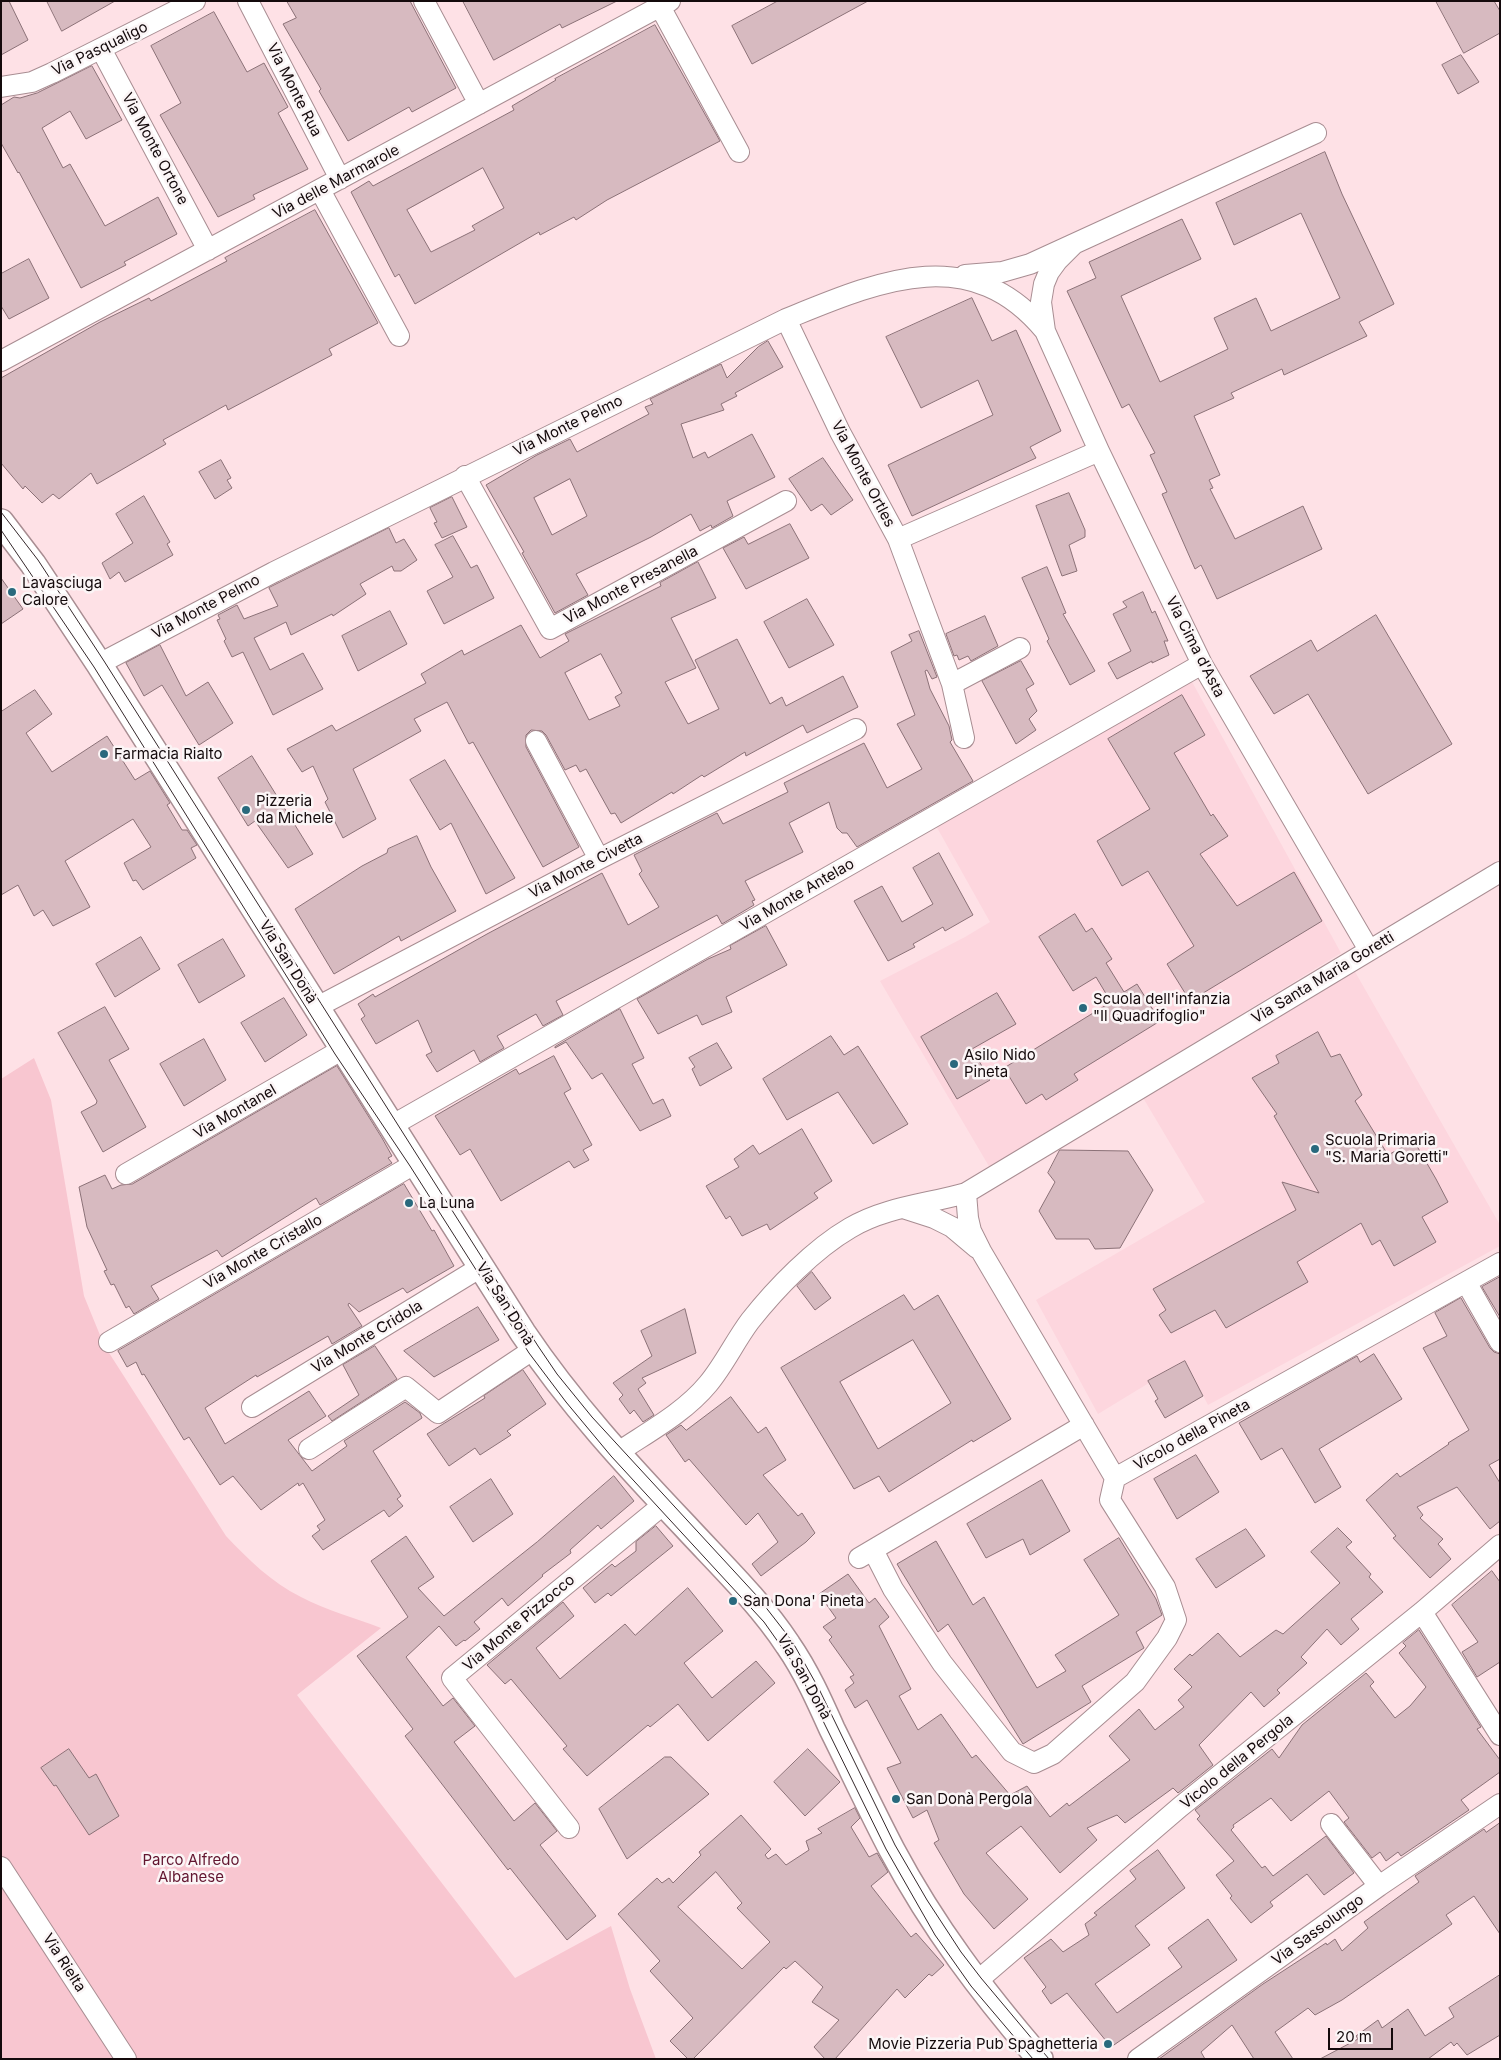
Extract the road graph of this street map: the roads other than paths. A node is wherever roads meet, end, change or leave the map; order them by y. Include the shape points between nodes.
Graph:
1 (196, 1) edge
2 (248, 1) edge
3 (424, 1) edge
4 (662, 3) edge
5 (101, 49) junction
6 (1, 87) edge
7 (478, 104) junction
8 (1316, 133) dead end
9 (739, 152) dead end
10 (340, 179) junction
11 (320, 190) junction
12 (1073, 245) junction
13 (208, 250) junction
14 (955, 276) junction
15 (786, 319) junction
16 (1045, 331) junction
17 (400, 336) dead end
18 (1, 361) edge
19 (1099, 451) junction
20 (465, 476) junction
21 (786, 501) dead end
22 (1, 522) edge
23 (898, 539) junction
24 (1020, 648) dead end
25 (99, 664) junction
26 (1202, 664) junction
27 (952, 684) junction
28 (856, 728) dead end
29 (964, 738) dead end
30 (536, 741) dead end
31 (599, 859) junction
32 (1500, 872) edge
33 (1369, 950) junction
34 (316, 1007) junction
35 (342, 1049) junction
36 (391, 1126) junction
37 (416, 1163) junction
38 (126, 1174) dead end
39 (966, 1193) junction
40 (902, 1208) junction
41 (981, 1251) junction
42 (1500, 1264) edge
43 (481, 1267) junction
44 (1466, 1282) junction
45 (109, 1342) dead end
46 (1500, 1342) edge
47 (534, 1350) junction
48 (252, 1407) dead end
49 (1084, 1425) junction
50 (309, 1449) dead end
51 (617, 1453) junction
52 (1115, 1478) junction
53 (664, 1504) junction
54 (1500, 1545) edge
55 (1422, 1612) junction
56 (1500, 1735) edge
57 (1500, 1804) edge
58 (1331, 1824) dead end
59 (569, 1828) dead end
60 (1, 1867) edge
61 (1379, 1886) junction
62 (976, 1982) junction
63 (126, 2059) edge
64 (1040, 2059) edge
65 (1138, 2059) edge

1 - 5 street, Via Pasqualigo
2 - 10 street, Via Monte Rua
3 - 7 street
4 - 7 street, Via delle Marmarole
4 - 9 street
5 - 6 street, Via Pasqualigo via 32,82
5 - 13 street, Via Monte Ortone
7 - 10 street, Via delle Marmarole
8 - 12 street
10 - 11 street, Via delle Marmarole
11 - 13 street, Via delle Marmarole
11 - 17 street
12 - 14 street via 1011,269
12 - 16 street via 1053,266 1044,284 1041,302
13 - 18 street, Via delle Marmarole
14 - 15 street, Via Monte Pelmo via 924,276 892,282 837,298
14 - 16 street, Via Monte Pelmo via 1002,292
15 - 20 street, Via Monte Pelmo
15 - 23 street, Via Monte Ortles via 840,432
16 - 19 street, Via Cima d'Asta
19 - 23 street, Via Monte Ortles
19 - 26 street, Via Cima d'Asta
20 - 21 street, Via Monte Presanella via 550,629
20 - 25 street, Via Monte Pelmo
22 - 25 street, Via San Donà
23 - 27 street
24 - 27 street
25 - 34 street, Via San Donà
26 - 33 street, Via Cima d'Asta
26 - 36 street, Via Monte Antelao
27 - 29 street
28 - 31 street, Via Monte Civetta
30 - 31 street
31 - 34 street, Via Monte Civetta
32 - 33 street, Via Santa Maria Goretti
33 - 39 street, Via Santa Maria Goretti
34 - 35 street, Via San Donà
35 - 36 street, Via San Donà
35 - 38 street, Via Montanel
36 - 37 street, Via San Donà
37 - 43 street, Via San Donà
37 - 45 street, Via Monte Cristallo
39 - 40 street
39 - 41 street via 971,1231
40 - 41 street via 952,1227
40 - 51 street via 852,1227 812,1257 751,1320 708,1385 674,1415
41 - 49 street
42 - 44 street, Vicolo della Pineta
43 - 47 street, Via San Donà
43 - 48 street, Via Monte Cridola
44 - 46 street
44 - 52 street, Vicolo della Pineta
47 - 50 street via 438,1413 406,1387
47 - 51 street, Via San Donà via 570,1399
49 - 52 street
49 - 52 street via 866,1554 893,1588 942,1663 1012,1752 1034,1763 1053,1754 1136,1682 1176,1620 1165,1587 1110,1500
51 - 53 street, Via San Donà
53 - 59 street, Via Monte Pizzocco via 452,1678
53 - 62 street, Via San Donà via 753,1600 788,1645 903,1869
54 - 55 street, Vicolo della Pergola
55 - 56 street
55 - 62 street, Vicolo della Pergola via 1180,1808
57 - 61 street, Via Sassolungo
58 - 61 street
60 - 63 street, Via Rielta
61 - 65 street, Via Sassolungo
62 - 64 street, Via San Donà

